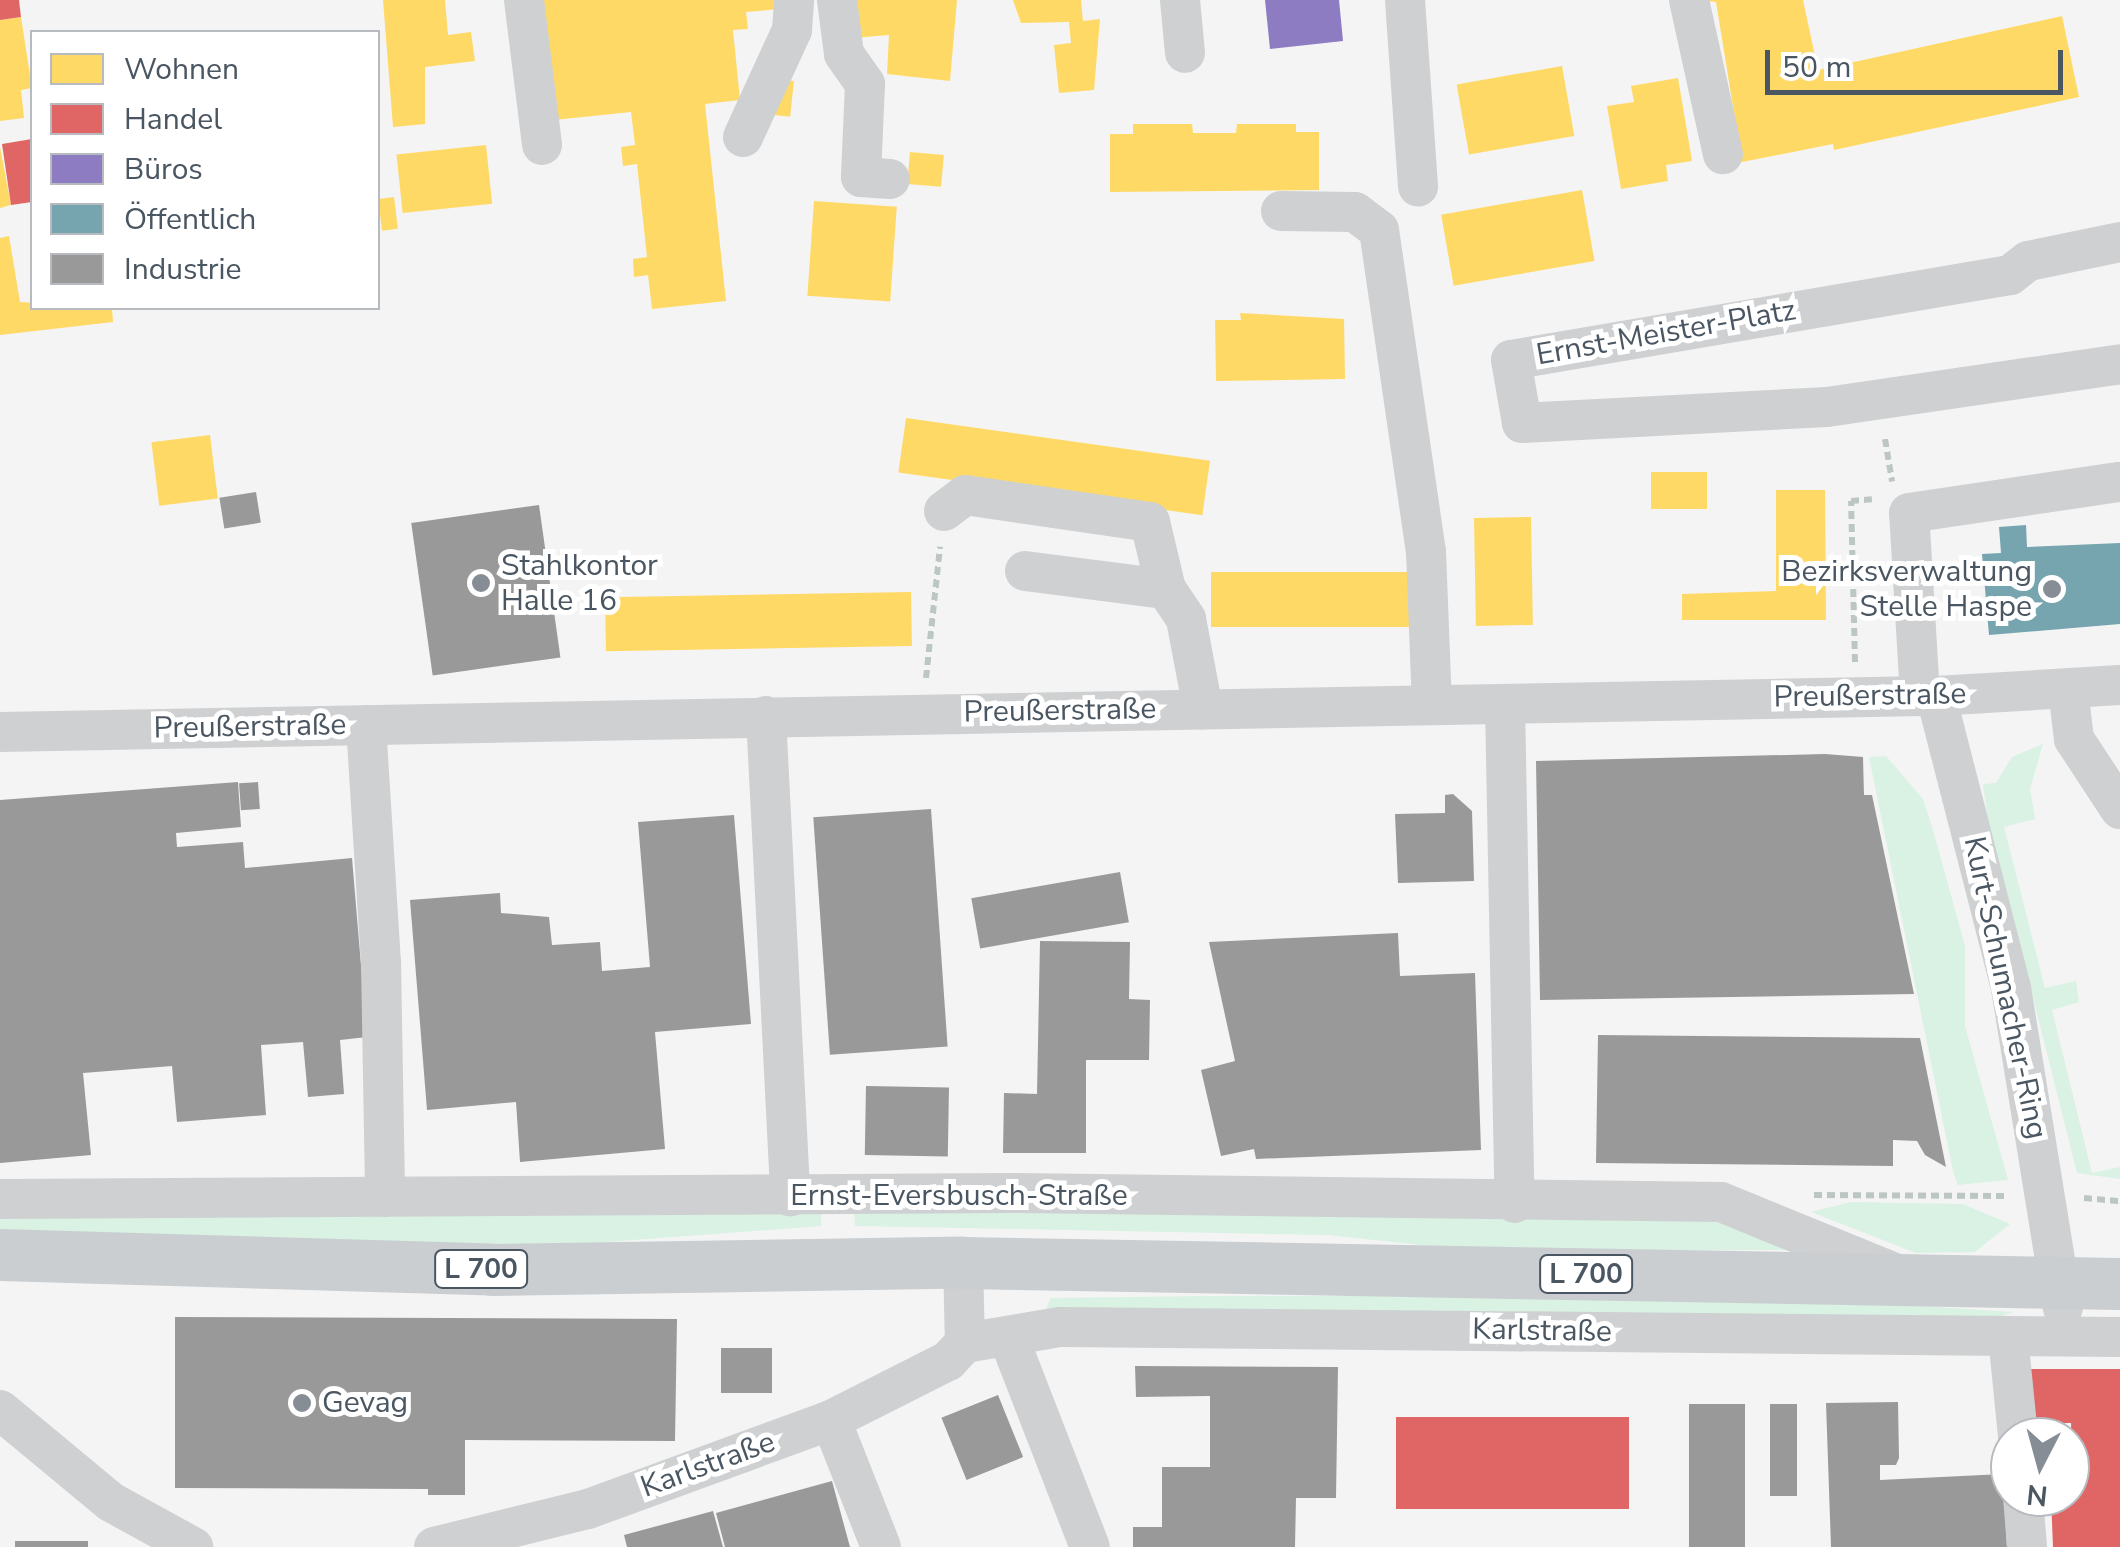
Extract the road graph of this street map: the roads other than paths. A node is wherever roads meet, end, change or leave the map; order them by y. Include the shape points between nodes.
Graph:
1 (524, 0) edge
2 (794, 0) edge
3 (837, 0) edge
4 (1180, 0) edge
5 (1406, 0) edge
6 (1690, 0) edge
7 (1185, 53) dead end
8 (742, 137) dead end
9 (542, 145) dead end
10 (1723, 154) dead end
11 (890, 179) dead end
12 (1418, 187) dead end
13 (1281, 212) dead end
14 (2119, 251) edge
15 (2120, 364) edge
16 (2120, 482) edge
17 (944, 510) road end
18 (1026, 571) dead end
19 (1166, 589) junction
20 (2120, 685) edge
21 (2068, 689) junction
22 (1928, 696) junction
23 (1505, 704) junction
24 (1432, 705) junction
25 (1203, 709) junction
26 (766, 716) junction
27 (366, 724) junction
28 (0, 732) edge
29 (2120, 809) edge
30 (790, 1196) junction
31 (385, 1197) junction
32 (0, 1199) edge
33 (1515, 1202) junction
34 (0, 1255) edge
35 (963, 1263) junction
36 (1904, 1277) junction
37 (2062, 1283) junction
38 (2120, 1284) edge
39 (1008, 1336) junction
40 (2008, 1336) junction
41 (2064, 1336) junction
42 (2120, 1336) edge
43 (965, 1343) junction
44 (0, 1410) edge
45 (2016, 1417) edge
46 (832, 1420) junction
47 (2024, 1517) edge
48 (193, 1547) edge
49 (434, 1547) edge
50 (881, 1547) edge
51 (1090, 1547) edge
52 (2026, 1547) edge

1 - 9 street
2 - 8 street via 792,30
3 - 11 street via 844,54 866,84 861,177
4 - 7 street
5 - 12 street
6 - 10 street
13 - 24 street via 1354,212 1378,230 1426,550
14 - 15 street, Ernst-Meister-Platz via 2028,261 2010,275 1511,360 1522,423 1827,408
16 - 22 street, Kurt-Schumacher-Ring via 1908,513
17 - 19 street via 965,496 1150,522
18 - 19 street
19 - 25 street via 1186,619
20 - 21 street, Preußerstraße
21 - 22 street, Preußerstraße
21 - 29 street via 2074,739
22 - 23 street, Preußerstraße
22 - 37 street, Kurt-Schumacher-Ring via 2011,988
23 - 24 street, Preußerstraße
23 - 33 street
24 - 25 street, Preußerstraße
25 - 26 street, Preußerstraße
26 - 27 street, Preußerstraße
26 - 30 street
27 - 28 street, Preußerstraße
27 - 31 street via 381,962
30 - 31 street, Ernst-Eversbusch-Straße
30 - 33 street, Ernst-Eversbusch-Straße
31 - 32 street, Ernst-Eversbusch-Straße
33 - 36 street, Ernst-Eversbusch-Straße via 1720,1202
34 - 35 main road, L 700 via 492,1270
35 - 36 main road, L 700
35 - 43 street
36 - 37 main road, L 700
37 - 38 main road, L 700
37 - 41 street, Kurt-Schumacher-Ring
39 - 40 street, Karlstraße via 1060,1327
39 - 43 street, Karlstraße
39 - 51 street
40 - 41 street, Karlstraße
40 - 45 street
41 - 42 street, Karlstraße
43 - 46 street, Karlstraße via 948,1361
44 - 48 street via 111,1502
46 - 49 street, Karlstraße via 588,1509
46 - 50 street
47 - 52 street

